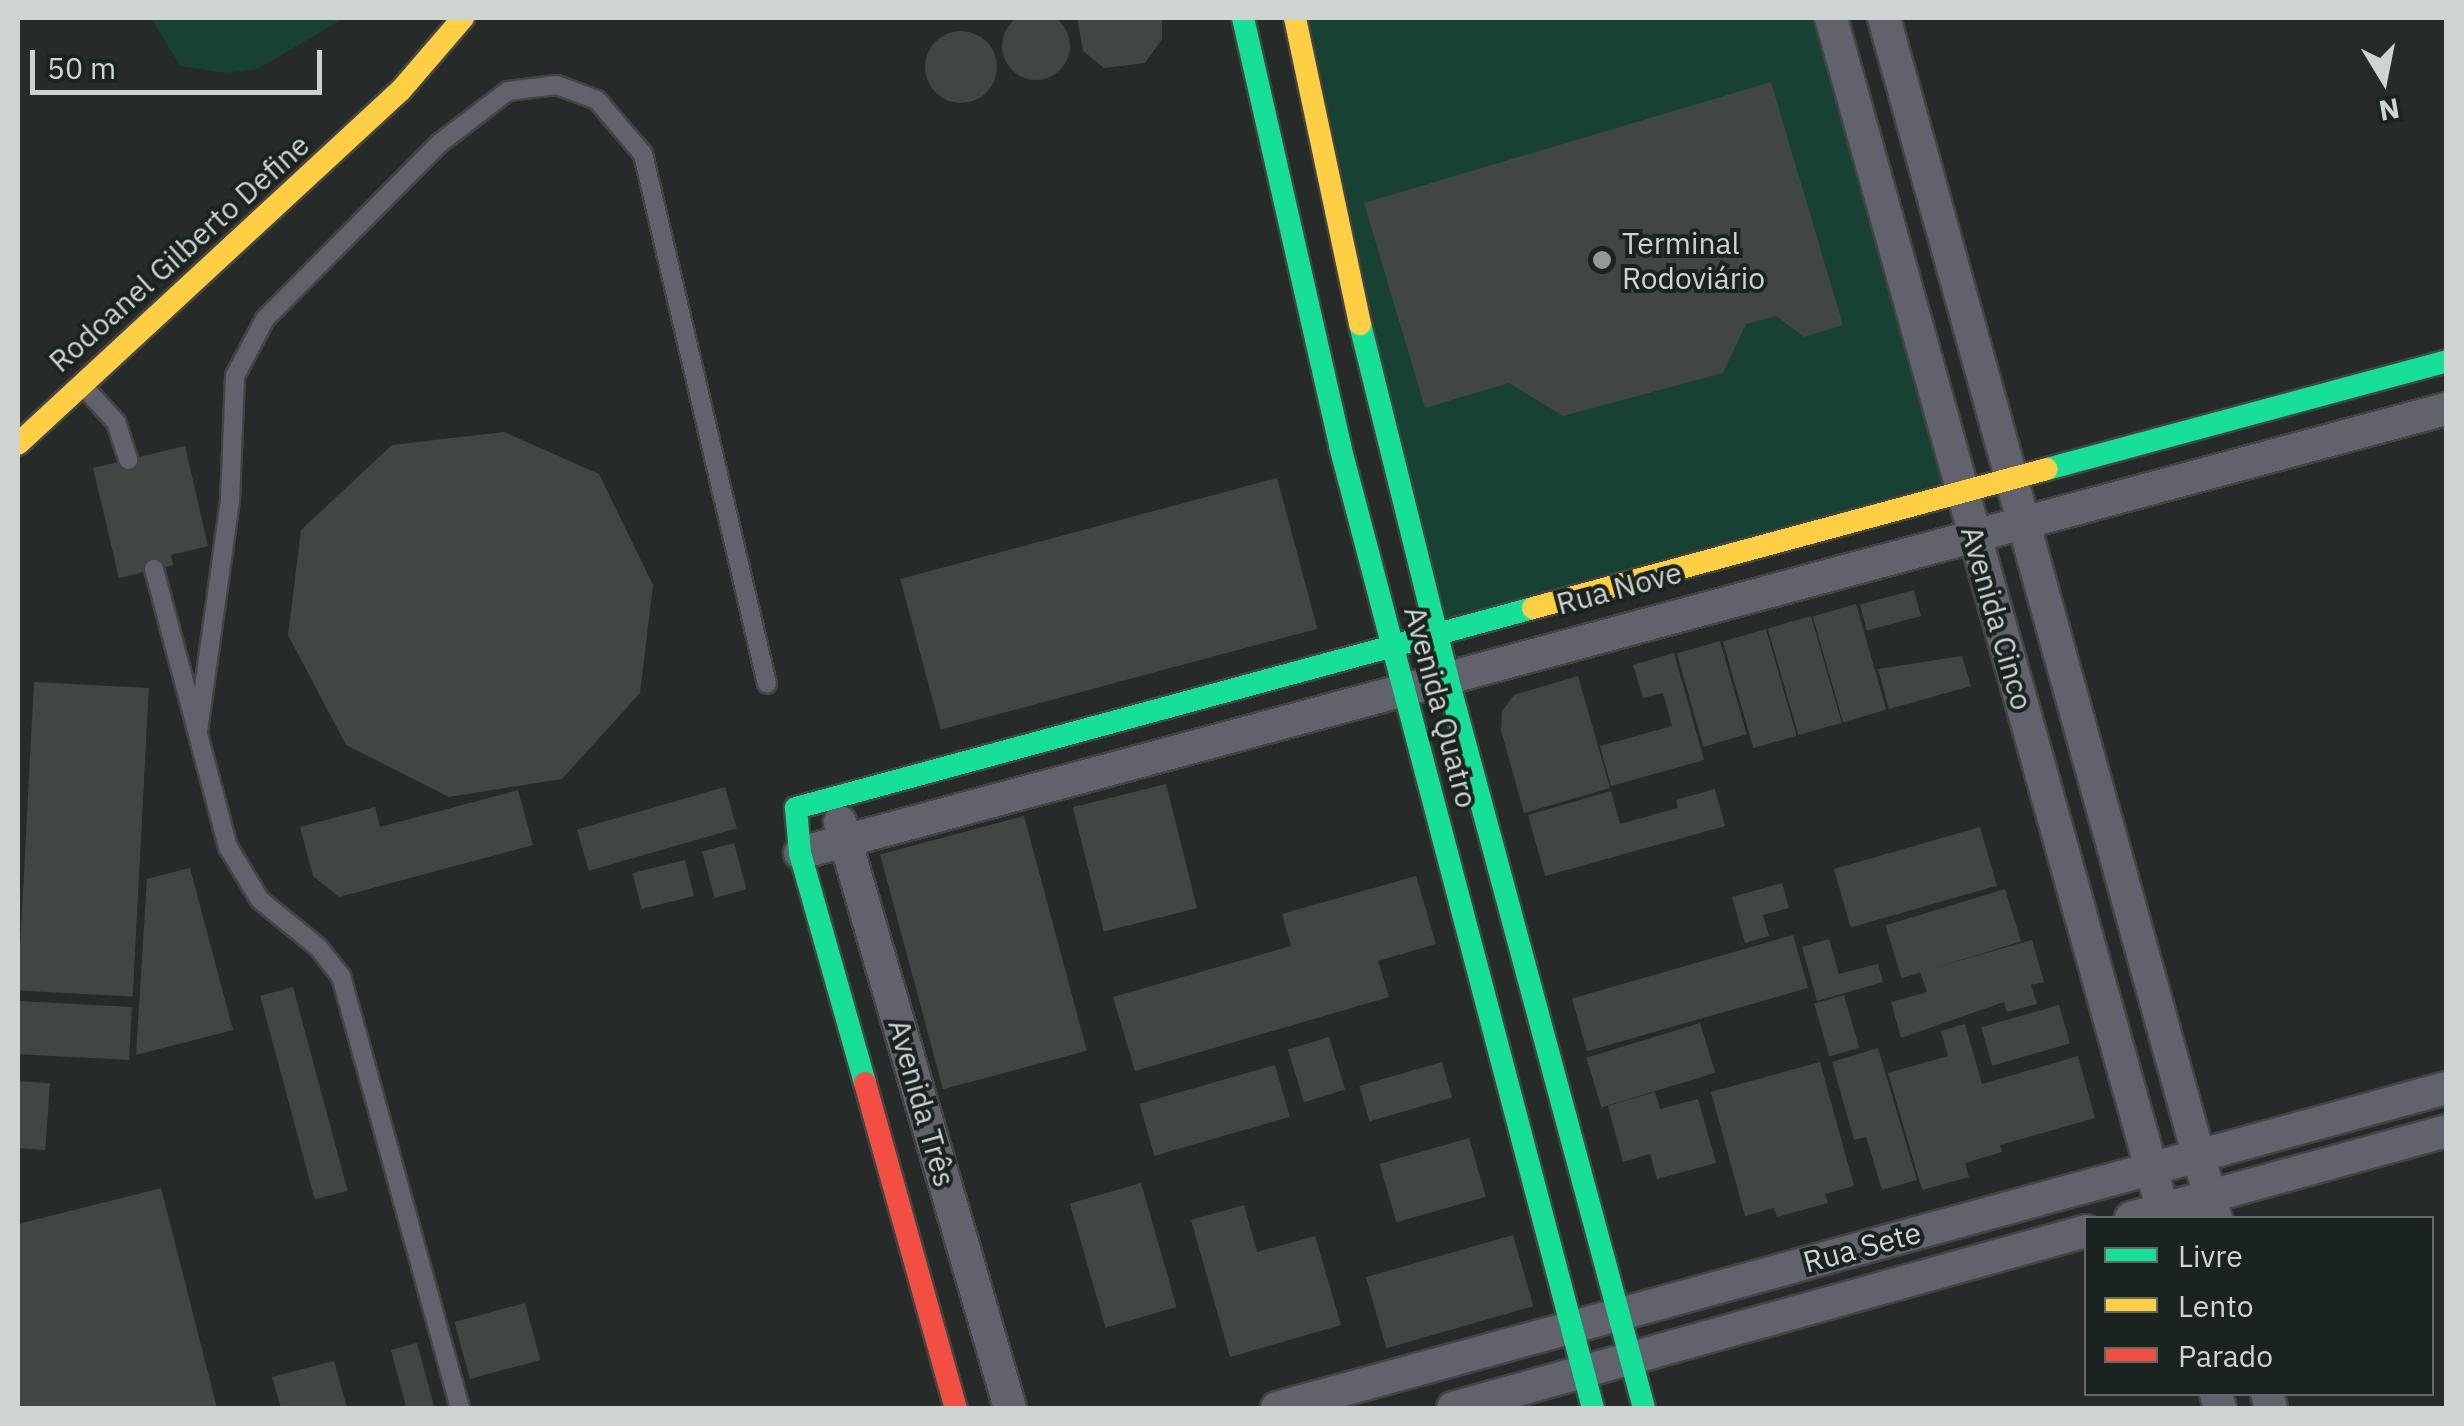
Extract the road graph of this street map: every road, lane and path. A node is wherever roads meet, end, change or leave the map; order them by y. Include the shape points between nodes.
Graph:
1 (462, 18) edge
2 (1244, 18) edge
3 (1295, 18) edge
4 (1830, 18) edge
5 (1884, 18) edge
6 (2446, 361) edge
7 (80, 383) junction
8 (2446, 409) edge
9 (18, 444) edge
10 (128, 460) dead end
11 (2013, 483) junction
12 (1963, 497) junction
13 (2024, 525) junction
14 (1974, 539) junction
15 (154, 569) dead end
16 (1439, 636) junction
17 (1394, 648) junction
18 (1448, 680) junction
19 (767, 684) dead end
20 (1406, 691) junction
21 (198, 731) junction
22 (834, 798) junction
23 (792, 813) joint
24 (846, 841) junction
25 (800, 853) junction
26 (2131, 916) junction
27 (2083, 927) junction
28 (1534, 998) junction
29 (1490, 1010) junction
30 (2446, 1088) edge
31 (2446, 1131) edge
32 (1572, 1139) junction
33 (1528, 1152) junction
34 (2198, 1156) junction
35 (2151, 1167) junction
36 (2213, 1208) edge
37 (2153, 1216) edge
38 (1960, 1220) junction
39 (2084, 1232) edge
40 (1798, 1264) junction
41 (1973, 1264) junction
42 (1812, 1308) junction
43 (1619, 1313) junction
44 (1573, 1326) junction
45 (1630, 1359) junction
46 (1583, 1373) junction
47 (460, 1408) edge
48 (956, 1408) edge
49 (1010, 1408) edge
50 (1277, 1408) edge
51 (1453, 1408) edge
52 (1593, 1408) edge
53 (1644, 1408) edge

1 - 7 main road, Rodoanel Gilberto Define via 400,90
2 - 17 main road, Avenida Quatro via 1340,446
3 - 16 main road, Avenida Quatro via 1353,294
4 - 12 street, Avenida Cinco
5 - 11 street, Avenida Cinco
6 - 11 main road, Rua Nove
7 - 9 main road, Rodoanel Gilberto Define
7 - 10 lane via 116,422
8 - 13 street, Rua Nove
11 - 12 main road, Rua Nove
11 - 13 street, Avenida Cinco
12 - 14 street, Avenida Cinco
12 - 16 main road, Rua Nove
13 - 14 street, Rua Nove
13 - 26 street, Avenida Cinco
14 - 18 street, Rua Nove
14 - 27 street, Avenida Cinco
15 - 21 lane
16 - 17 main road, Rua Nove
16 - 18 main road, Avenida Quatro
17 - 20 main road, Avenida Quatro
17 - 22 main road, Rua Nove
18 - 20 street, Rua Nove
18 - 28 main road, Avenida Quatro
19 - 21 lane via 643,154 597,100 556,84 508,90 441,142 265,319 236,376 230,502
20 - 24 street, Rua Nove
20 - 29 main road, Avenida Quatro
21 - 47 lane via 228,846 260,900 318,947 341,976
22 - 23 main road, Rua Nove
22 - 24 street, Avenida Três
23 - 25 main road, Avenida Três
24 - 25 street, Rua Nove
24 - 49 street, Avenida Três
25 - 48 main road, Avenida Três
26 - 27 street
26 - 34 street, Avenida Cinco
27 - 35 street, Avenida Cinco
28 - 29 main road
28 - 32 main road, Avenida Quatro
29 - 33 main road, Avenida Quatro
30 - 34 street, Rua Sete
31 - 36 street
32 - 33 main road
32 - 43 main road, Avenida Quatro
33 - 44 main road, Avenida Quatro
34 - 35 street, Rua Sete
34 - 36 street, Avenida Cinco
35 - 37 street, Avenida Cinco
35 - 38 street, Rua Sete
36 - 37 street
38 - 40 street, Rua Sete
38 - 41 street
39 - 41 street, Rua Sete
40 - 42 street
40 - 43 street, Rua Sete
41 - 42 street, Rua Sete
42 - 45 street, Rua Sete
43 - 44 street, Rua Sete
43 - 45 main road, Avenida Quatro
44 - 46 main road, Avenida Quatro
44 - 50 street, Rua Sete
45 - 46 street, Rua Sete
45 - 53 main road, Avenida Quatro
46 - 51 street, Rua Sete
46 - 52 main road, Avenida Quatro

